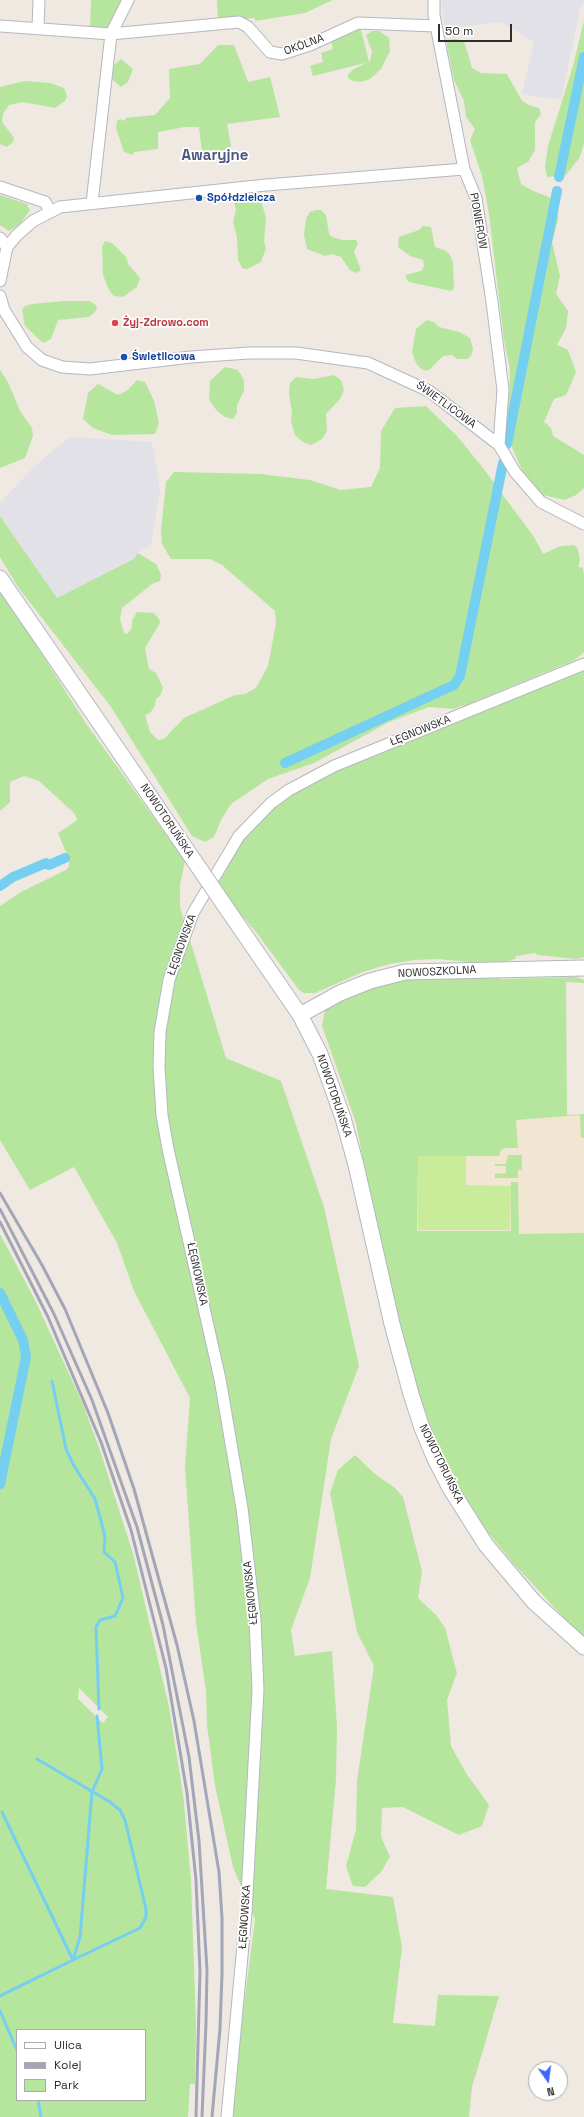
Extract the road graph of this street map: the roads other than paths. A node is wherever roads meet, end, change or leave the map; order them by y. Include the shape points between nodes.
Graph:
1 (39, 0) edge
2 (128, 0) edge
3 (434, 0) edge
4 (0, 26) edge
5 (436, 26) junction
6 (38, 27) junction
7 (111, 34) junction
8 (464, 169) junction
9 (0, 187) edge
10 (92, 203) junction
11 (50, 211) junction
12 (0, 238) edge
13 (7, 247) junction
14 (0, 281) edge
15 (0, 296) edge
16 (499, 445) junction
17 (584, 524) edge
18 (0, 578) edge
19 (584, 664) edge
20 (584, 968) edge
21 (300, 1015) junction
22 (584, 1646) edge
23 (227, 2117) edge

1 - 6 street
2 - 7 street
3 - 5 street, PIONIERÓW
4 - 6 street, OKÓLNA
5 - 7 street, OKÓLNA via 358,23 310,46 282,54 270,52 248,27 239,22
5 - 8 street, PIONIERÓW
6 - 7 street, OKÓLNA
7 - 10 street
8 - 10 street
8 - 16 street, PIONIERÓW via 476,198 492,302 503,390
9 - 11 street via 45,202
10 - 11 street via 70,205
11 - 13 street via 33,221
12 - 13 street
13 - 14 street
15 - 16 street, ŚWIETLICOWA via 4,310 24,344 52,365 90,369 249,353 296,353 342,358 368,363 419,385
16 - 17 street, ŚWIETLICOWA via 515,472 541,502
18 - 21 main road, NOWOTORUŃSKA, bridge
19 - 23 street, ŁĘGNOWSKA via 334,766 289,790 271,803 239,836 193,913 169,980 160,1032 162,1115 220,1379 242,1508 255,1628 258,1690 247,1905
20 - 21 main road, NOWOSZKOLNA via 405,972 370,981 340,993
21 - 22 main road, NOWOTORUŃSKA via 320,1054 343,1118 399,1352 422,1428 435,1458 453,1494 486,1545 534,1602

